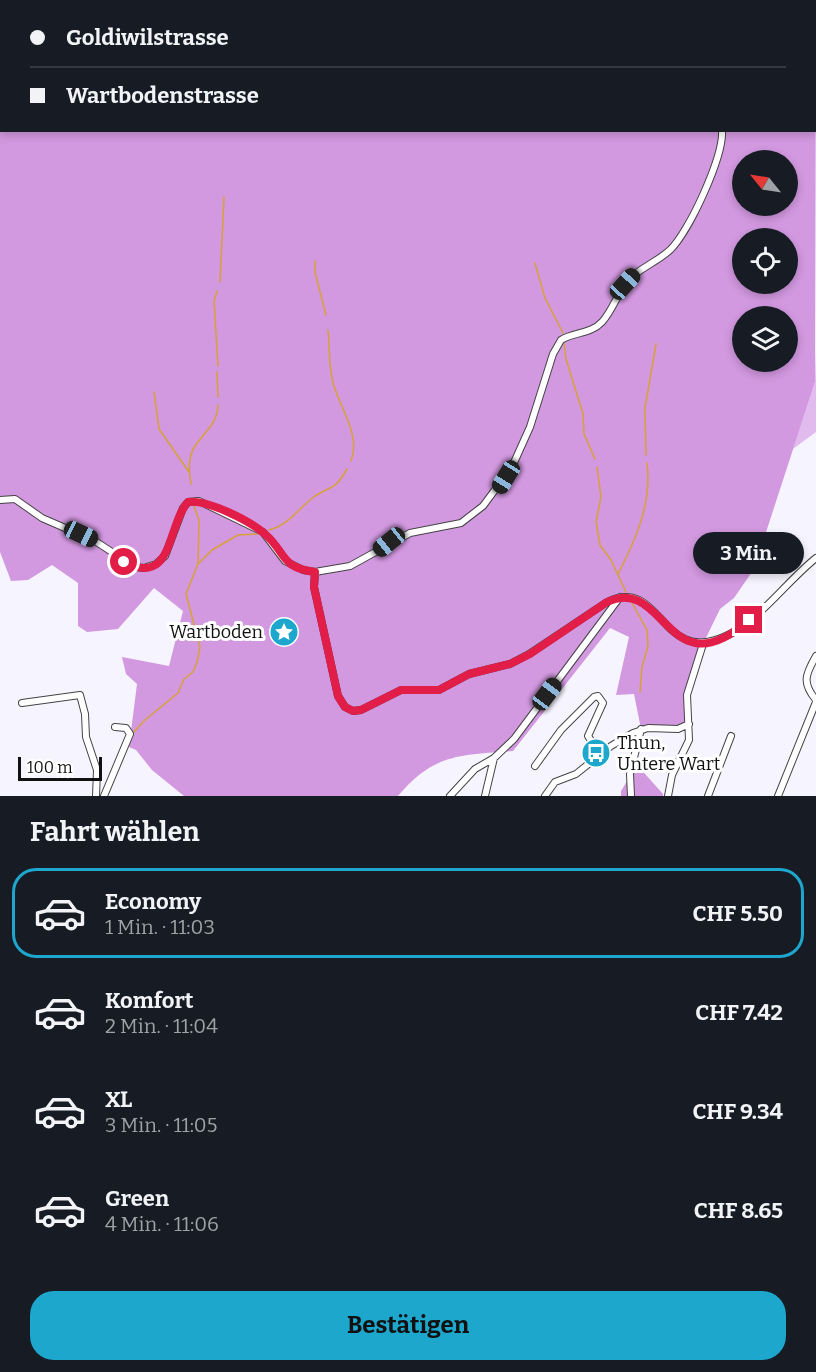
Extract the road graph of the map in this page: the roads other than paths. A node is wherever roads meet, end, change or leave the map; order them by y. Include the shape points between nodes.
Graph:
1 (722, 132) edge
2 (0, 500) edge
3 (816, 558) edge
4 (315, 572) junction
5 (620, 597) junction
6 (704, 644) junction
7 (816, 657) edge
8 (816, 701) edge
9 (22, 703) dead end
10 (689, 724) junction
11 (115, 727) dead end
12 (641, 729) junction
13 (731, 736) dead end
14 (600, 754) junction
15 (494, 758) junction
16 (534, 766) dead end
17 (97, 777) junction
18 (111, 781) junction
19 (96, 796) edge
20 (104, 796) edge
21 (450, 796) edge
22 (485, 796) edge
23 (545, 796) edge
24 (631, 796) edge
25 (668, 796) edge
26 (708, 796) edge
27 (778, 796) edge

1 - 4 street via 718,161 675,245 635,273 603,322 590,331 567,336 556,346 530,427 512,467 483,506 461,523 410,533 350,566
2 - 4 street via 15,499 52,523 95,541 124,562 144,568 165,556 183,508 188,502 199,501 263,532 285,561
3 - 6 street via 742,626
4 - 5 street via 314,587 338,696 353,711 401,690 439,690 469,674 510,664
5 - 6 street via 639,599 682,639
5 - 15 street via 514,739
6 - 10 street via 687,695
7 - 8 street via 804,678
8 - 27 street
9 - 17 street via 80,694
10 - 12 street via 671,730
10 - 25 street via 689,740 672,775
11 - 18 street via 126,728 130,734
12 - 14 street
12 - 24 street via 630,774
13 - 26 street
14 - 16 street via 588,736 603,703 594,696
14 - 23 street via 576,774 555,782
15 - 21 street via 476,769
15 - 22 street
17 - 18 street
17 - 19 street
18 - 20 street

